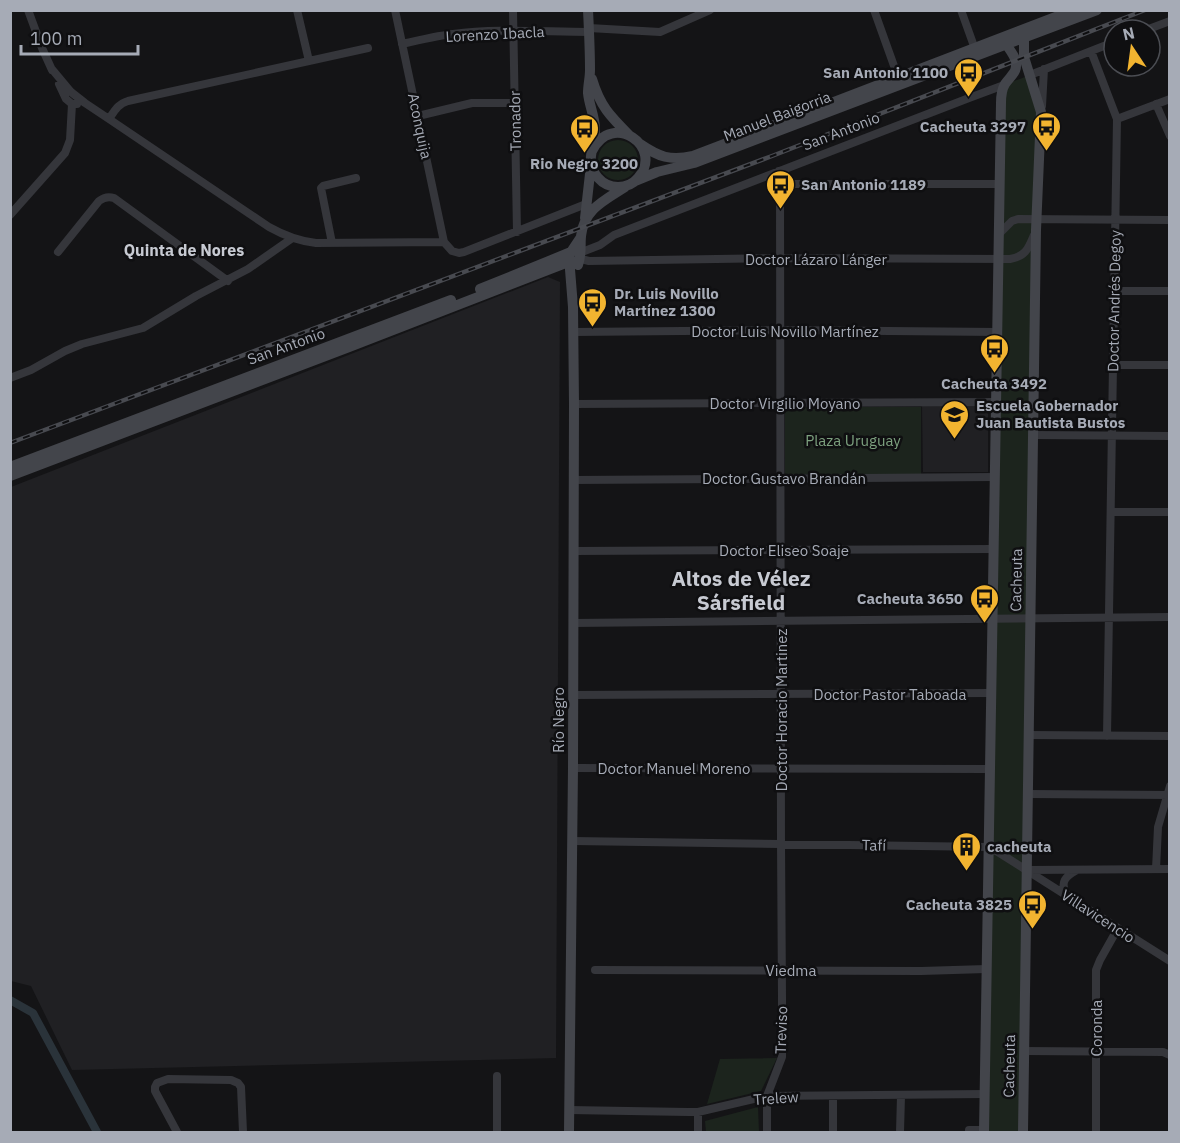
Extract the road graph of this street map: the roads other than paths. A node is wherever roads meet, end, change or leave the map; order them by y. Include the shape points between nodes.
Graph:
1 (28, 10) edge
2 (297, 10) edge
3 (395, 10) edge
4 (513, 10) edge
5 (588, 10) edge
6 (710, 10) edge
7 (874, 10) edge
8 (961, 10) edge
9 (1074, 10) edge
10 (1097, 10) edge
11 (1054, 18) edge
12 (589, 30) junction
13 (513, 31) junction
14 (1023, 35) junction
15 (1005, 42) junction
16 (402, 44) junction
17 (1102, 47) edge
18 (368, 48) dead end
19 (975, 49) junction
20 (1091, 51) junction
21 (309, 61) junction
22 (51, 68) junction
23 (1044, 69) junction
24 (590, 71) junction
25 (1030, 75) junction
26 (898, 77) junction
27 (1004, 85) junction
28 (1170, 99) edge
29 (514, 103) junction
30 (72, 104) junction
31 (85, 104) junction
32 (1156, 104) junction
33 (1041, 112) junction
34 (418, 116) junction
35 (109, 118) junction
36 (1117, 119) junction
37 (630, 135) junction
38 (1170, 136) edge
39 (640, 144) junction
40 (592, 151) junction
41 (591, 165) junction
42 (779, 171) junction
43 (356, 178) dead end
44 (631, 183) junction
45 (780, 184) junction
46 (999, 184) junction
47 (586, 204) junction
48 (10, 215) edge
49 (1115, 220) junction
50 (1170, 220) edge
51 (585, 223) junction
52 (1036, 225) junction
53 (517, 232) junction
54 (999, 234) junction
55 (291, 238) junction
56 (444, 242) junction
57 (332, 243) junction
58 (58, 252) dead end
59 (576, 257) junction
60 (780, 258) junction
61 (998, 260) junction
62 (228, 280) junction
63 (1114, 291) junction
64 (1170, 291) edge
65 (781, 330) junction
66 (573, 332) junction
67 (998, 332) junction
68 (1113, 365) junction
69 (1170, 365) edge
70 (10, 378) edge
71 (996, 402) junction
72 (781, 403) junction
73 (574, 404) junction
74 (1034, 435) junction
75 (1112, 435) junction
76 (1170, 435) edge
77 (10, 467) edge
78 (10, 476) edge
79 (995, 477) junction
80 (781, 478) junction
81 (573, 480) junction
82 (1111, 512) junction
83 (1170, 512) edge
84 (994, 549) junction
85 (781, 550) junction
86 (574, 551) junction
87 (1170, 617) edge
88 (1109, 618) junction
89 (993, 619) junction
90 (1031, 619) junction
91 (781, 622) junction
92 (573, 623) junction
93 (992, 693) junction
94 (781, 694) junction
95 (573, 695) junction
96 (1029, 735) junction
97 (1107, 736) junction
98 (1170, 736) edge
99 (573, 768) junction
100 (781, 769) junction
101 (990, 769) junction
102 (1170, 786) edge
103 (1028, 794) junction
104 (1168, 795) edge
105 (573, 841) junction
106 (781, 843) junction
107 (990, 847) junction
108 (1078, 869) junction
109 (1156, 869) junction
110 (1170, 869) edge
111 (1027, 870) junction
112 (1068, 896) junction
113 (1118, 928) junction
114 (1170, 961) edge
115 (986, 969) junction
116 (596, 970) dead end
117 (782, 970) junction
118 (783, 997) joint
119 (1024, 1051) junction
120 (1096, 1051) junction
121 (1170, 1054) edge
122 (497, 1077) dead end
123 (985, 1094) junction
124 (768, 1096) junction
125 (833, 1096) junction
126 (901, 1096) junction
127 (569, 1110) junction
128 (698, 1112) junction
129 (984, 1131) edge
130 (177, 1132) edge
131 (243, 1132) edge
132 (497, 1132) edge
133 (569, 1132) edge
134 (698, 1132) edge
135 (767, 1132) edge
136 (833, 1132) edge
137 (900, 1132) edge
138 (969, 1132) edge
139 (1023, 1132) edge
140 (1096, 1132) edge

1 - 22 street
2 - 21 street
3 - 16 street, Aconquija
4 - 13 street, Tronador
5 - 12 street
6 - 12 street, Lorenzo Ibacla via 660,32
7 - 26 street
8 - 19 street
9 - 11 street, Manuel Baigorria
10 - 11 street, Manuel Baigorria
11 - 14 street, Manuel Baigorria
12 - 13 street, Lorenzo Ibacla
12 - 24 street
13 - 16 street, Lorenzo Ibacla via 452,34
13 - 29 street, Tronador
14 - 15 street, Manuel Baigorria
14 - 25 street, Cacheuta
15 - 19 street, Manuel Baigorria
15 - 27 street, Cacheuta via 1016,69
15 - 44 street, Manuel Baigorria via 694,163
16 - 34 street, Aconquija
17 - 20 street, San Antonio
18 - 21 street
19 - 26 street, Manuel Baigorria
20 - 23 street, San Antonio
20 - 36 street, Doctor Andrés Degoy
21 - 35 street via 128,101 121,103
22 - 30 street
22 - 31 street
23 - 25 street, San Antonio
23 - 33 street
24 - 37 street via 603,107
24 - 40 street via 589,96 595,130
25 - 27 street, San Antonio
25 - 33 street, Cacheuta
26 - 39 street, Manuel Baigorria via 693,156 663,157
27 - 42 street, San Antonio
27 - 46 street, Cacheuta
28 - 32 street
29 - 34 street via 472,104
29 - 53 street, Tronador
30 - 31 street
30 - 48 street via 70,140 65,153
31 - 35 street
32 - 36 street
32 - 38 street
33 - 52 street, Cacheuta
34 - 56 street, Aconquija
35 - 55 street
36 - 49 street, Doctor Andrés Degoy
37 - 39 street
37 - 40 street via 607,135
39 - 44 street via 645,161 642,172
40 - 41 street
41 - 44 street via 605,184 620,187
41 - 47 street, Río Negro
42 - 45 street, Doctor Horacio Martinez
42 - 59 street, San Antonio via 614,235
43 - 57 street via 321,188
44 - 51 street, Río Negro via 594,208
45 - 46 street
45 - 60 street, Doctor Horacio Martinez
46 - 54 street, Cacheuta
47 - 51 street, Río Negro
47 - 53 street
49 - 50 street
49 - 52 street
49 - 63 street, Doctor Andrés Degoy
51 - 59 street, Río Negro
52 - 54 street via 1014,220
52 - 61 street, Doctor Lázaro Lánger via 1024,254
52 - 74 street, Cacheuta
53 - 56 street via 459,253
54 - 61 street, Cacheuta
55 - 57 street
55 - 62 street
56 - 57 street
58 - 62 street via 99,201 110,197
59 - 60 street, Doctor Lázaro Lánger via 589,261
59 - 66 street, Río Negro
59 - 77 street, San Antonio
59 - 78 street, San Antonio
60 - 61 street, Doctor Lázaro Lánger
60 - 65 street, Doctor Horacio Martinez
61 - 67 street, Cacheuta
62 - 70 street via 143,328 71,348
63 - 64 street
63 - 68 street, Doctor Andrés Degoy
65 - 66 street, Doctor Luis Novillo Martínez
65 - 67 street, Doctor Luis Novillo Martínez
65 - 72 street, Doctor Horacio Martinez
66 - 73 street, Río Negro
67 - 71 street, Cacheuta
68 - 69 street
68 - 75 street, Doctor Andrés Degoy
71 - 72 street, Doctor Virgilio Moyano
71 - 79 street, Cacheuta
72 - 73 street, Doctor Virgilio Moyano
72 - 80 street, Doctor Horacio Martinez
73 - 81 street, Río Negro
74 - 75 street
74 - 90 street, Cacheuta
75 - 76 street
75 - 82 street, Doctor Andrés Degoy
79 - 80 street, Doctor Gustavo Brandán
79 - 84 street, Cacheuta
80 - 81 street, Doctor Gustavo Brandán
80 - 85 street, Doctor Horacio Martinez
81 - 86 street, Río Negro
82 - 83 street
82 - 88 street, Doctor Andrés Degoy
84 - 85 street, Doctor Eliseo Soaje
84 - 89 street, Cacheuta
85 - 86 street, Doctor Eliseo Soaje
85 - 91 street, Doctor Horacio Martinez
86 - 92 street, Río Negro
87 - 88 street
88 - 90 street
88 - 97 street, Doctor Andrés Degoy
89 - 90 street
89 - 91 street
89 - 93 street, Cacheuta
90 - 96 street, Cacheuta
91 - 92 street
91 - 94 street, Doctor Horacio Martinez
92 - 95 street, Río Negro
93 - 94 street, Doctor Pastor Taboada
93 - 101 street, Cacheuta
94 - 95 street, Doctor Pastor Taboada
94 - 100 street, Doctor Horacio Martinez
95 - 99 street, Río Negro
96 - 97 street
96 - 103 street, Cacheuta
97 - 98 street
99 - 100 street, Doctor Manuel Moreno
99 - 105 street, Río Negro
100 - 101 street, Doctor Manuel Moreno
100 - 106 street, Doctor Horacio Martinez
101 - 107 street, Cacheuta
102 - 104 street
103 - 104 street
103 - 111 street, Cacheuta
104 - 109 street via 1158,827
105 - 106 street, Tafí
105 - 127 street, Río Negro
106 - 107 street, Tafí
106 - 117 street, Doctor Horacio Martinez
107 - 111 street
107 - 115 street, Cacheuta
108 - 109 street
108 - 111 street
108 - 112 street via 1065,878
109 - 110 street
111 - 112 street, Villavicencio
111 - 119 street, Cacheuta
112 - 113 street, Villavicencio
113 - 114 street, Villavicencio
113 - 120 street, Coronda via 1097,965
115 - 117 street, Viedma
115 - 123 street, Cacheuta
116 - 117 street, Viedma
117 - 118 street, Doctor Horacio Martinez
118 - 124 street, Treviso via 782,1057
119 - 120 street
119 - 139 street, Cacheuta
120 - 121 street
120 - 140 street, Coronda
122 - 132 street
123 - 126 street, Trelew
123 - 129 street, Cacheuta
124 - 125 street, Trelew
124 - 128 street, Trelew
124 - 135 street, Treviso
125 - 126 street, Trelew
125 - 136 street
126 - 137 street
127 - 128 street, Trelew
127 - 133 street, Río Negro
128 - 134 street
129 - 138 street
130 - 131 street via 155,1091 161,1080 236,1081 241,1087

